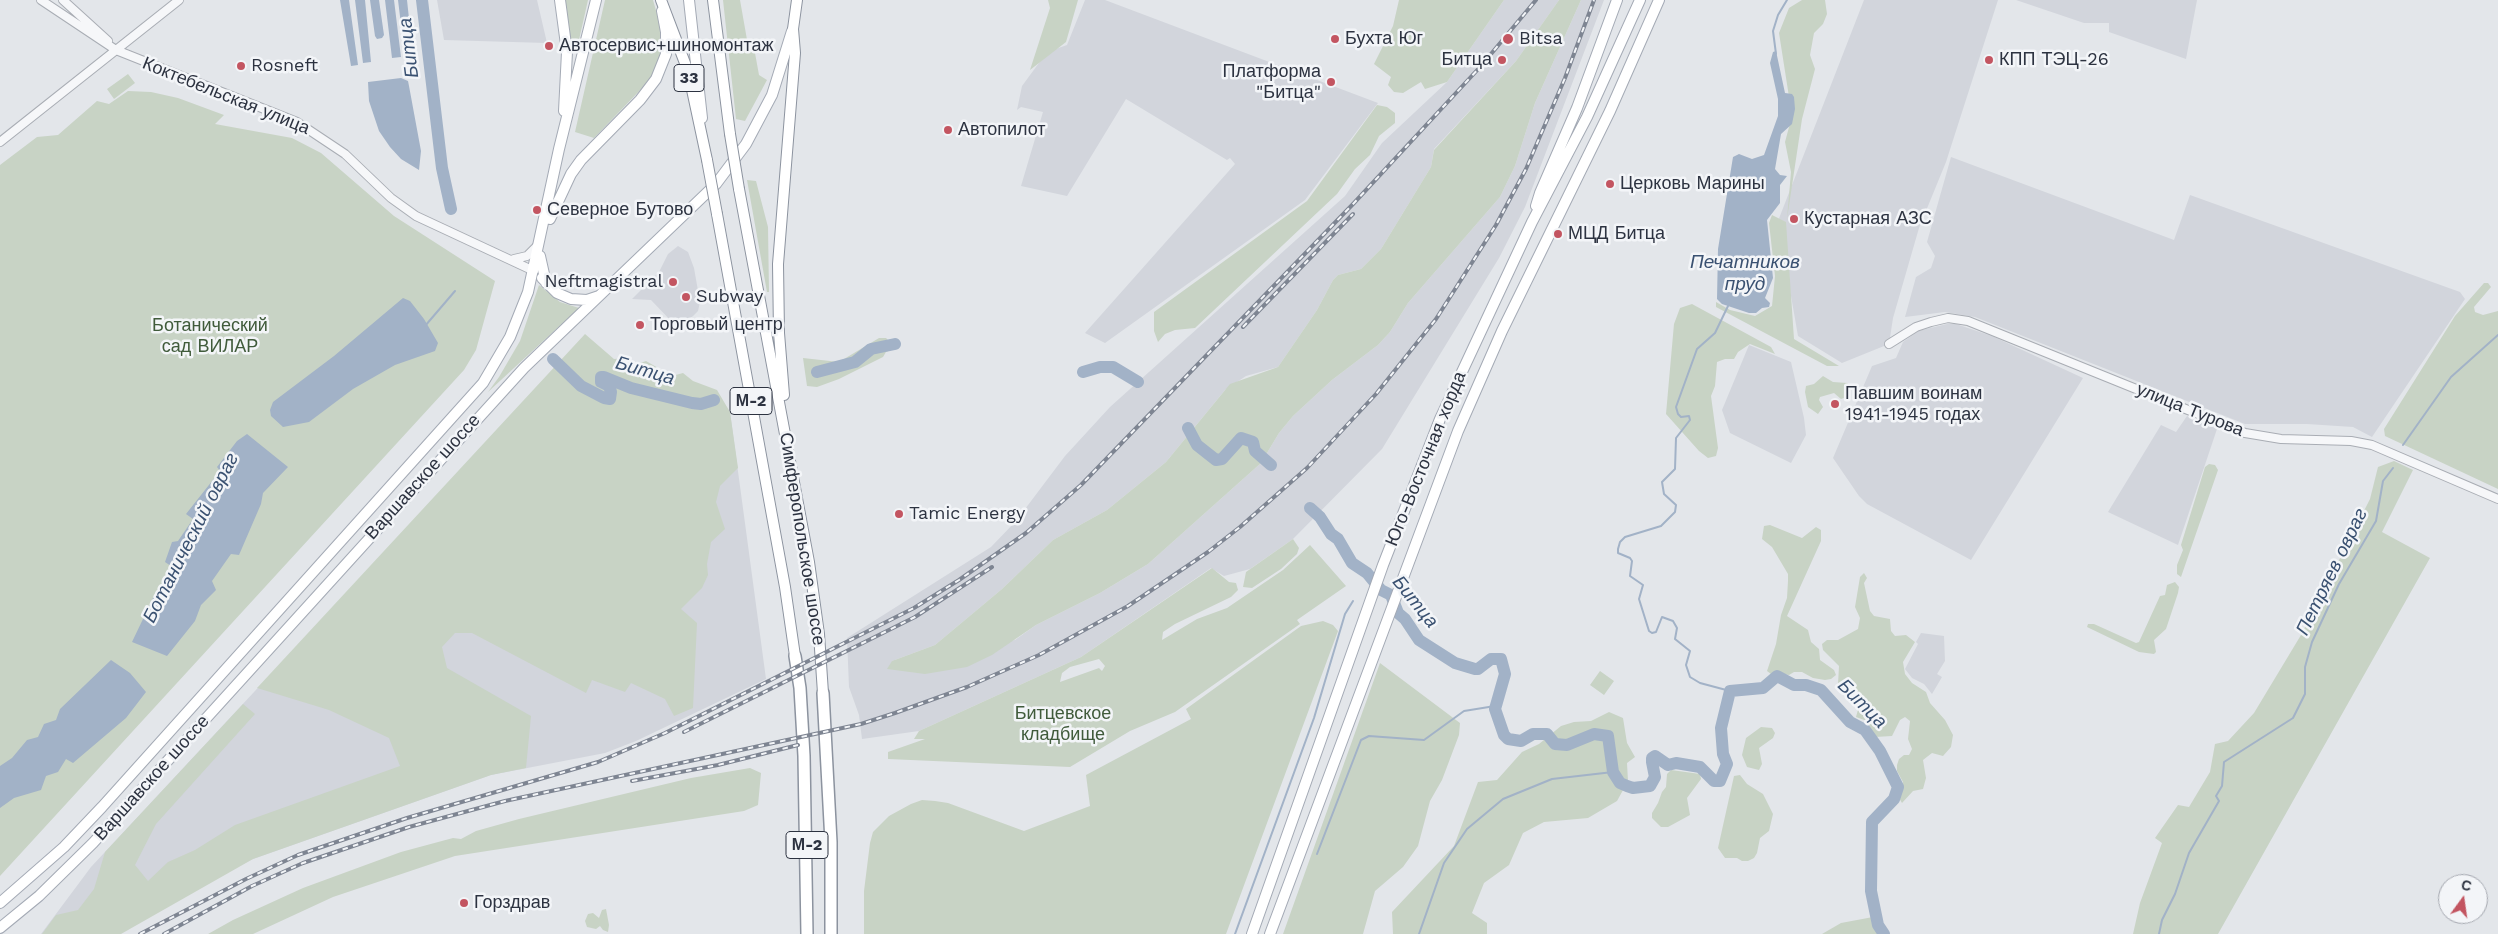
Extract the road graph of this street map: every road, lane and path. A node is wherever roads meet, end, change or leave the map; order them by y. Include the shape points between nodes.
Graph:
1 (41, 0) edge
2 (63, 0) edge
3 (179, 0) edge
4 (560, 0) edge
5 (596, 0) edge
6 (660, 0) edge
7 (689, 0) edge
8 (713, 0) edge
9 (797, 0) edge
10 (1616, 0) edge
11 (1640, 0) edge
12 (1659, 0) edge
13 (793, 29) junction
14 (116, 50) junction
15 (0, 142) edge
16 (559, 149) junction
17 (707, 160) junction
18 (1532, 222) junction
19 (540, 241) junction
20 (502, 256) junction
21 (534, 271) junction
22 (546, 283) junction
23 (601, 296) junction
24 (1889, 344) dead end
25 (793, 473) junction
26 (2498, 499) edge
27 (796, 656) joint
28 (823, 693) joint
29 (24, 883) junction
30 (0, 898) edge
31 (0, 903) edge
32 (0, 928) edge
33 (807, 934) edge
34 (831, 934) edge
35 (1252, 934) edge
36 (1270, 934) edge

1 - 14 street
2 - 14 street
3 - 14 street
4 - 16 main road via 567,68
5 - 16 main road, Варшавское шоссе
6 - 17 main road, 33 via 688,71
6 - 19 main road via 666,44 661,71 645,93 570,174
7 - 17 main road, Симферопольское шоссе / М-2
8 - 25 main road, Симферопольское шоссе / М-2, bridge via 739,188
9 - 13 main road, Варшавское шоссе
10 - 18 main road via 1577,108 1540,193
11 - 18 main road, Юго-Восточная хорда via 1567,159
12 - 36 main road, Юго-Восточная хорда via 1610,111 1476,386
13 - 23 main road, Варшавское шоссе via 772,95 732,164 699,202
13 - 25 main road via 795,53 780,228 778,298 780,369
14 - 15 street
14 - 20 street, Коктебельская улица via 297,122 345,154 410,212
16 - 19 main road, Варшавское шоссе
17 - 27 main road, Симферопольское шоссе / М-2, bridge
18 - 35 main road, Юго-Восточная хорда via 1440,419 1401,517
19 - 20 street via 522,259
19 - 21 main road, Варшавское шоссе
19 - 22 main road via 540,260
20 - 21 street, Коктебельская улица
21 - 22 main road
21 - 29 main road, Варшавское шоссе via 510,337 476,392 102,807
22 - 23 main road via 571,299 587,300
23 - 32 main road, Варшавское шоссе via 489,404 94,844
24 - 26 street, улица Турова via 1924,324 1943,318 1961,319 2245,433 2271,438 2351,441 2372,445
25 - 28 main road, Симферопольское шоссе / М-2 via 816,607
27 - 33 highway, Симферопольское шоссе / М-2 via 804,756
28 - 34 highway, Симферопольское шоссе / М-2 via 831,833
29 - 30 street
29 - 31 main road, Варшавское шоссе

